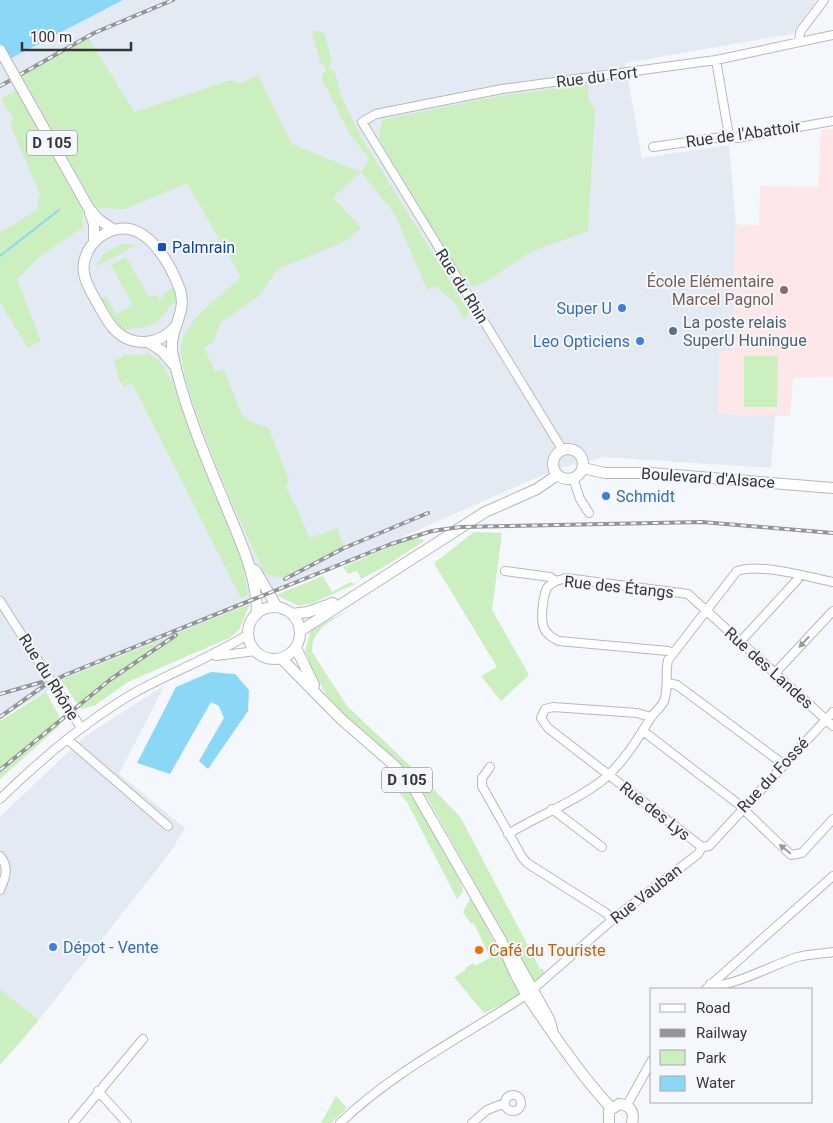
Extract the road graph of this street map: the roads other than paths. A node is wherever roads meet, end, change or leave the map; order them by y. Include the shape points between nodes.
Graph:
1 (824, 0) edge
2 (833, 35) edge
3 (799, 42) junction
4 (0, 50) edge
5 (716, 60) junction
6 (833, 121) edge
7 (362, 122) joint
8 (729, 136) junction
9 (653, 147) dead end
10 (88, 207) junction
11 (114, 230) junction
12 (94, 241) junction
13 (174, 328) junction
14 (148, 342) junction
15 (176, 368) junction
16 (562, 449) junction
17 (582, 468) junction
18 (557, 475) junction
19 (573, 478) junction
20 (833, 488) edge
21 (589, 512) dead end
22 (247, 556) junction
23 (505, 571) dead end
24 (798, 575) junction
25 (556, 581) junction
26 (833, 582) edge
27 (358, 594) junction
28 (0, 601) edge
29 (278, 607) junction
30 (706, 610) junction
31 (833, 611) edge
32 (257, 614) junction
33 (292, 614) junction
34 (300, 631) junction
35 (249, 634) junction
36 (741, 642) junction
37 (296, 648) junction
38 (256, 651) junction
39 (673, 654) junction
40 (206, 658) junction
41 (281, 658) junction
42 (775, 673) junction
43 (668, 683) junction
44 (319, 696) junction
45 (833, 712) edge
46 (651, 718) junction
47 (826, 719) junction
48 (833, 726) edge
49 (81, 728) junction
50 (644, 731) junction
51 (68, 739) junction
52 (783, 764) junction
53 (490, 767) dead end
54 (608, 775) junction
55 (0, 799) edge
56 (742, 808) junction
57 (552, 809) junction
58 (833, 819) edge
59 (168, 826) dead end
60 (508, 834) junction
61 (714, 840) joint
62 (602, 847) dead end
63 (702, 848) junction
64 (0, 856) edge
65 (833, 876) edge
66 (0, 890) edge
67 (612, 920) junction
68 (833, 952) edge
69 (708, 987) edge
70 (529, 992) junction
71 (143, 1039) dead end
72 (650, 1064) edge
73 (98, 1091) junction
74 (505, 1104) dead end
75 (627, 1105) junction
76 (611, 1108) junction
77 (73, 1123) edge
78 (128, 1123) edge
79 (340, 1123) edge
80 (472, 1123) edge
81 (609, 1123) edge
82 (632, 1123) edge

1 - 3 street via 800,32
2 - 3 street, Rue du Fort
3 - 5 street, Rue du Fort
4 - 10 main road, D 105, bridge
5 - 7 street, Rue du Fort via 502,89 376,114
5 - 8 street
6 - 8 street, Rue de l'Abattoir via 737,138
7 - 16 street, Rue du Rhin
8 - 9 street, Rue de l'Abattoir
10 - 11 main road, D 105
10 - 12 main road, D 105 via 94,224
11 - 12 main road
11 - 13 main road via 144,234 154,244 181,292 182,308
12 - 14 main road via 84,262 84,273 93,294 114,330 132,342
13 - 14 main road via 166,336
13 - 15 main road via 171,346
14 - 15 main road via 162,351
15 - 22 main road via 211,470
16 - 17 main road via 570,448 577,452 582,459
16 - 18 main road via 552,460
17 - 19 main road
17 - 20 main road, Boulevard d'Alsace via 604,473 651,473
18 - 19 main road via 564,479
18 - 27 main road via 537,489 485,512
19 - 21 street via 580,499
22 - 29 main road
22 - 32 main road via 257,594
23 - 25 street, Rue des Étangs via 550,577
24 - 26 street
24 - 30 street via 738,571
24 - 36 street
25 - 30 street, Rue des Étangs via 566,578 688,594
25 - 39 street, Rue des Étangs via 547,588 542,622 554,638
27 - 33 main road via 308,612
27 - 34 main road
28 - 49 street, Rue du Rhône
29 - 32 main road via 267,608
29 - 33 main road
30 - 36 street, Rue des Landes
30 - 39 street
31 -> 42 street
32 - 35 main road
33 - 34 main road
34 - 37 main road
35 - 38 main road
35 - 40 street
36 - 42 street, Rue des Landes
37 - 41 main road
37 - 44 main road, D 105
38 - 40 street
38 - 41 main road via 268,658
39 - 43 street via 666,668
40 - 49 street via 133,694
41 - 44 main road, D 105
42 - 47 street, Rue des Landes
43 - 46 street via 663,702
43 - 52 street via 677,685
44 - 70 main road, D 105 via 395,766 413,787 502,942 516,960
45 - 47 street, Rue du Fossé
46 - 50 street
46 - 54 street, Rue des Lys via 637,713 545,709 541,718 548,728
47 - 48 street, Rue des Landes
47 - 52 street, Rue du Fossé
49 - 51 street
50 - 54 street
50 - 56 street
51 - 55 street
51 - 59 street
52 - 56 street, Rue du Fossé
53 - 60 street via 482,778 482,786
54 - 57 street
54 - 63 street, Rue des Lys
58 -> 56 street via 802,853 795,856 784,850
56 - 61 street, Rue du Fossé
57 - 60 street
57 - 62 street
60 - 67 street via 527,863
61 - 63 street, Rue Vauban
63 - 67 street, Rue Vauban
64 - 66 street via 7,872
65 - 69 street
67 - 70 street, Rue Vauban
68 - 69 street via 800,956 731,984
70 - 76 main road, D 105 via 581,1074
70 - 79 street, Rue Vauban via 422,1059
71 - 73 street
72 - 75 street
73 - 77 street
73 - 78 street
74 - 80 street via 487,1110
75 - 76 main road
75 - 82 main road via 633,1113
76 - 81 main road

